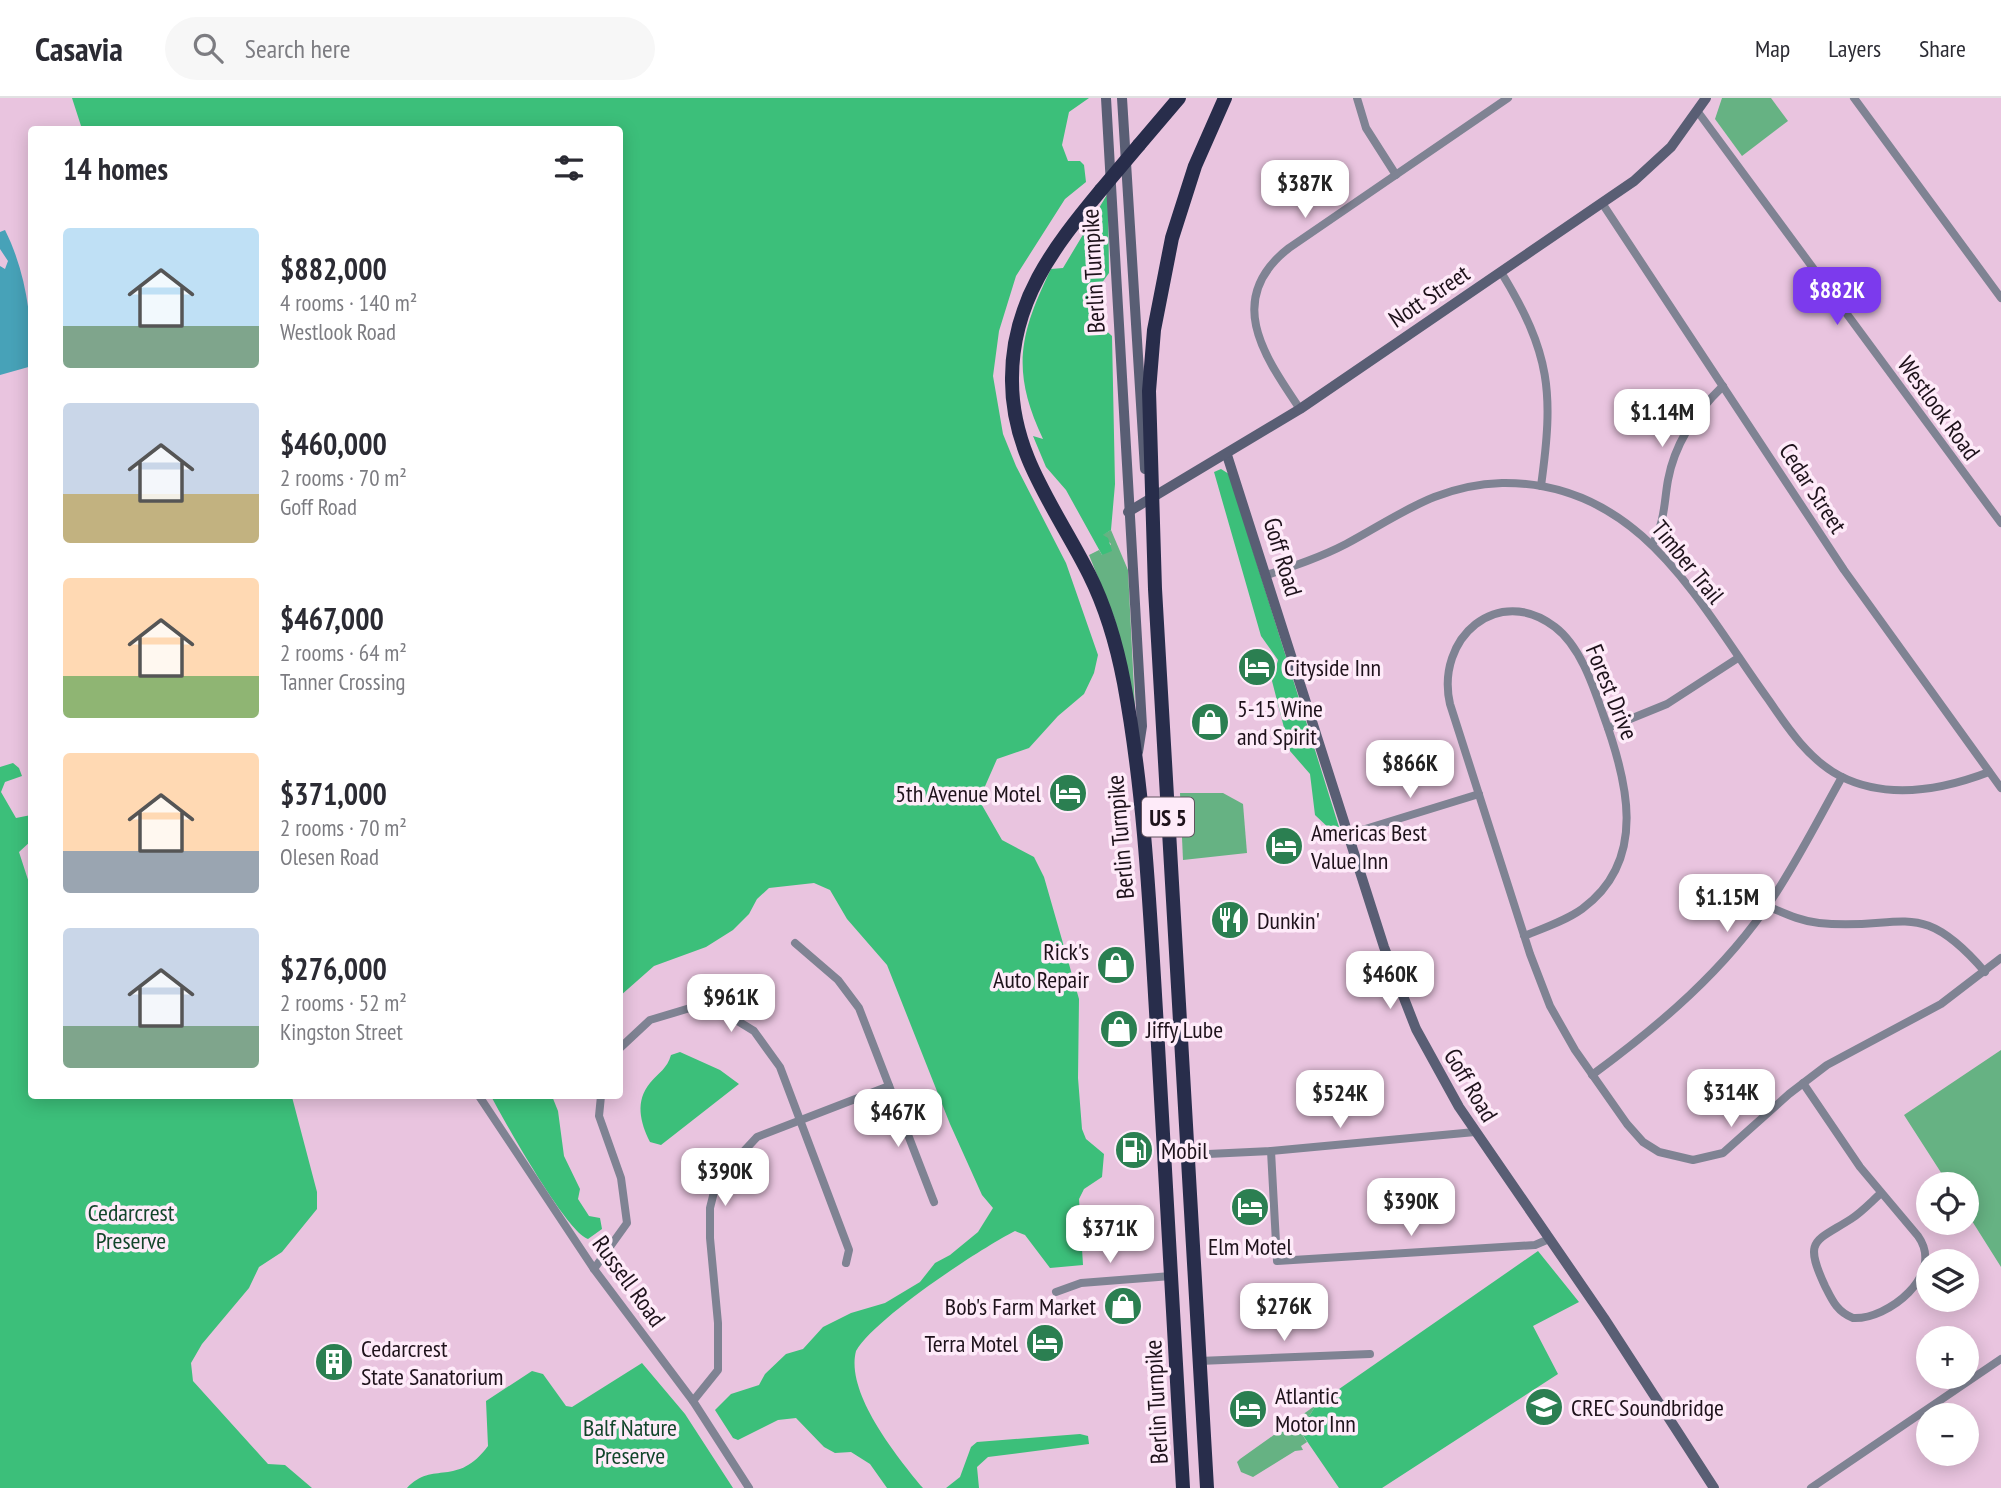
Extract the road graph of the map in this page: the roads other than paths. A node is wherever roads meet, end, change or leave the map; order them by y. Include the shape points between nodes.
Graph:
1 (1106, 98) edge
2 (1122, 98) edge
3 (1179, 98) edge
4 (1226, 98) edge
5 (1357, 98) edge
6 (1508, 98) edge
7 (1706, 98) edge
8 (1854, 98) edge
9 (1698, 111) junction
10 (1396, 175) junction
11 (1602, 203) junction
12 (1501, 272) junction
13 (2001, 298) edge
14 (1723, 386) junction
15 (1300, 409) junction
16 (1227, 455) junction
17 (1541, 486) junction
18 (1151, 499) junction
19 (1128, 512) junction
20 (2001, 523) edge
21 (1653, 543) junction
22 (1267, 576) junction
23 (1738, 658) junction
24 (1608, 728) junction
25 (1135, 768) junction
26 (1989, 772) junction
27 (1842, 777) junction
28 (2001, 788) edge
29 (1479, 794) junction
30 (1349, 834) junction
31 (1767, 906) junction
32 (1524, 936) junction
33 (795, 943) dead end
34 (2001, 958) edge
35 (1985, 972) junction
36 (623, 1045) edge
37 (1592, 1075) junction
38 (1803, 1083) junction
39 (889, 1086) junction
40 (481, 1099) edge
41 (601, 1099) edge
42 (800, 1121) junction
43 (1475, 1132) junction
44 (1271, 1151) junction
45 (1187, 1155) junction
46 (1164, 1156) junction
47 (1881, 1193) junction
48 (934, 1202) dead end
49 (1549, 1239) junction
50 (846, 1264) dead end
51 (594, 1269) junction
52 (1171, 1276) junction
53 (1056, 1292) dead end
54 (1370, 1354) dead end
55 (2001, 1359) edge
56 (1199, 1361) junction
57 (693, 1401) junction
58 (749, 1488) edge
59 (1183, 1488) edge
60 (1207, 1488) edge
61 (1714, 1488) edge
62 (1811, 1488) edge

1 - 19 street, Berlin Turnpike
2 - 18 street, Berlin Turnpike via 1145,469
3 - 25 highway, US 5, bridge via 1054,248 1031,288 1015,340 1012,395 1017,426 1031,470 1084,565 1108,620 1124,685
4 - 18 highway, US 5 via 1185,194 1157,308 1149,391
5 - 10 street via 1366,128
6 - 10 street
7 - 9 street, Nott Street
8 - 13 street
9 - 11 street, Nott Street via 1654,164
9 - 20 street, Westlook Road
10 - 15 street via 1289,248 1261,282 1254,307 1258,339
11 - 12 street, Nott Street
11 - 14 street, Cedar Street
12 - 15 street, Nott Street
12 - 17 street via 1527,317 1545,364 1550,413
14 - 21 street via 1681,441 1669,475 1664,518
14 - 26 street, Cedar Street via 1843,570
15 - 16 street, Nott Street
16 - 18 street, Nott Street
16 - 22 street, Goff Road
17 - 21 street, Timber Trail via 1605,508
17 - 22 street, Timber Trail via 1486,484 1438,494 1338,548
18 - 19 street, Nott Street
18 - 45 highway, Berlin Turnpike / US 5
19 - 25 street, Berlin Turnpike via 1142,726
21 - 23 street, Timber Trail
22 - 30 street, Goff Road
23 - 24 street via 1681,696
23 - 27 street, Timber Trail via 1797,738
24 - 29 street, Forest Drive via 1576,652 1557,628 1517,612 1481,621 1454,646 1446,677
24 - 32 street, Forest Drive via 1628,803 1620,854 1588,904
25 - 46 highway, Berlin Turnpike / US 5 via 1151,931
26 - 27 street, Timber Trail via 1921,790 1869,786
26 - 28 street, Cedar Street
27 - 31 street
29 - 30 street
29 - 32 street, Forest Drive
30 - 43 street, Goff Road via 1406,1008 1440,1077
31 - 35 street via 1822,924 1922,923 1954,940
31 - 37 street via 1683,1002
32 - 37 street, Forest Drive via 1550,1006
33 - 39 street via 838,980 859,1008
34 - 35 street, Forest Drive
35 - 38 street, Forest Drive via 1941,1004 1852,1049
36 - 42 street via 650,1020 690,1008 728,1015 754,1031 780,1067
37 - 38 street, Forest Drive via 1643,1142 1688,1160 1712,1158 1729,1150
38 - 47 street
39 - 42 street
39 - 48 street
40 - 51 street, Russell Road
41 - 51 street via 599,1116 621,1178 627,1223
42 - 50 street via 849,1250
42 - 57 street via 757,1137 717,1180 710,1208 710,1238 718,1370
43 - 44 street
43 - 49 street, Goff Road
44 - 45 street
44 - 49 street via 1277,1261 1535,1245
45 - 46 highway
45 - 56 highway, Berlin Turnpike / US 5
46 - 52 highway, Berlin Turnpike / US 5
47 - 47 street via 1922,1241 1926,1268 1910,1291 1876,1313 1854,1318 1834,1304 1815,1264 1814,1250 1823,1234 1852,1218
49 - 61 street, Goff Road
51 - 57 street, Russell Road
52 - 53 street via 1081,1283
52 - 59 highway, Berlin Turnpike / US 5
54 - 56 street
55 - 62 street
56 - 60 highway, Berlin Turnpike / US 5
57 - 58 street, Russell Road

